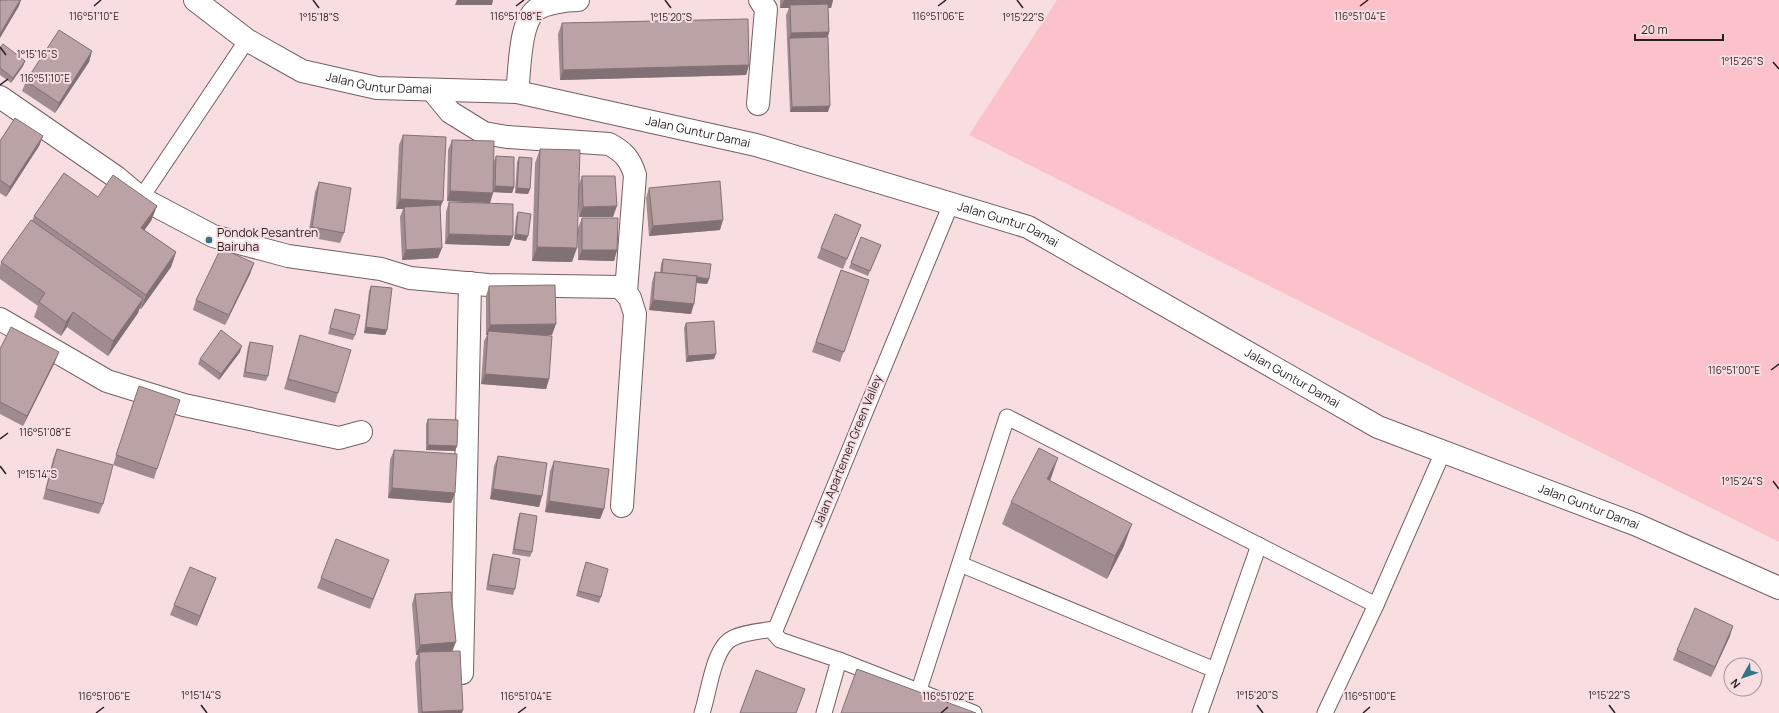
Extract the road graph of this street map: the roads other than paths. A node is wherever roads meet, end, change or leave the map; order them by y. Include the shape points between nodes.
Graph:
1 (195, 0) edge
2 (571, 0) edge
3 (578, 0) edge
4 (760, 0) edge
5 (247, 40) junction
6 (432, 90) junction
7 (517, 92) junction
8 (0, 98) edge
9 (758, 104) dead end
10 (142, 198) junction
11 (951, 204) junction
12 (470, 283) junction
13 (626, 292) junction
14 (0, 319) edge
15 (361, 432) dead end
16 (1443, 452) junction
17 (622, 506) dead end
18 (1260, 545) junction
19 (960, 564) junction
20 (1779, 588) edge
21 (1376, 605) junction
22 (775, 629) junction
23 (839, 660) junction
24 (1215, 670) junction
25 (462, 673) edge
26 (919, 690) junction
27 (702, 713) edge
28 (824, 713) edge
29 (974, 713) edge
30 (1200, 713) edge
31 (1325, 713) edge

1 - 5 street, Jalan Guntur Damai
2 - 3 street
2 - 7 street via 536,9 526,23
4 - 9 street via 766,9
5 - 6 street, Jalan Guntur Damai via 302,71 377,88
5 - 10 lane
6 - 7 street, Jalan Guntur Damai
6 - 13 street via 450,112 484,133 507,138 609,144 623,152 632,163 635,175
7 - 11 street, Jalan Guntur Damai via 756,144
8 - 10 street via 109,172
10 - 12 street via 213,236 288,256 381,269 410,278
11 - 16 street, Jalan Guntur Damai via 1028,227 1378,427
11 - 22 lane, Jalan Apartemen Green Valley
12 - 13 street via 620,287
12 - 25 street
13 - 17 street via 636,314
14 - 15 street via 107,381 142,392 184,405 339,438
16 - 20 street, Jalan Guntur Damai via 1638,525
16 - 21 lane
18 - 19 lane via 1007,417
18 - 21 lane
18 - 24 lane
19 - 24 lane
19 - 26 lane
21 - 31 lane
22 - 23 lane via 776,637 780,640
22 - 27 lane via 741,634 723,645 715,663
23 - 26 lane
23 - 28 lane
24 - 30 lane
26 - 29 lane

